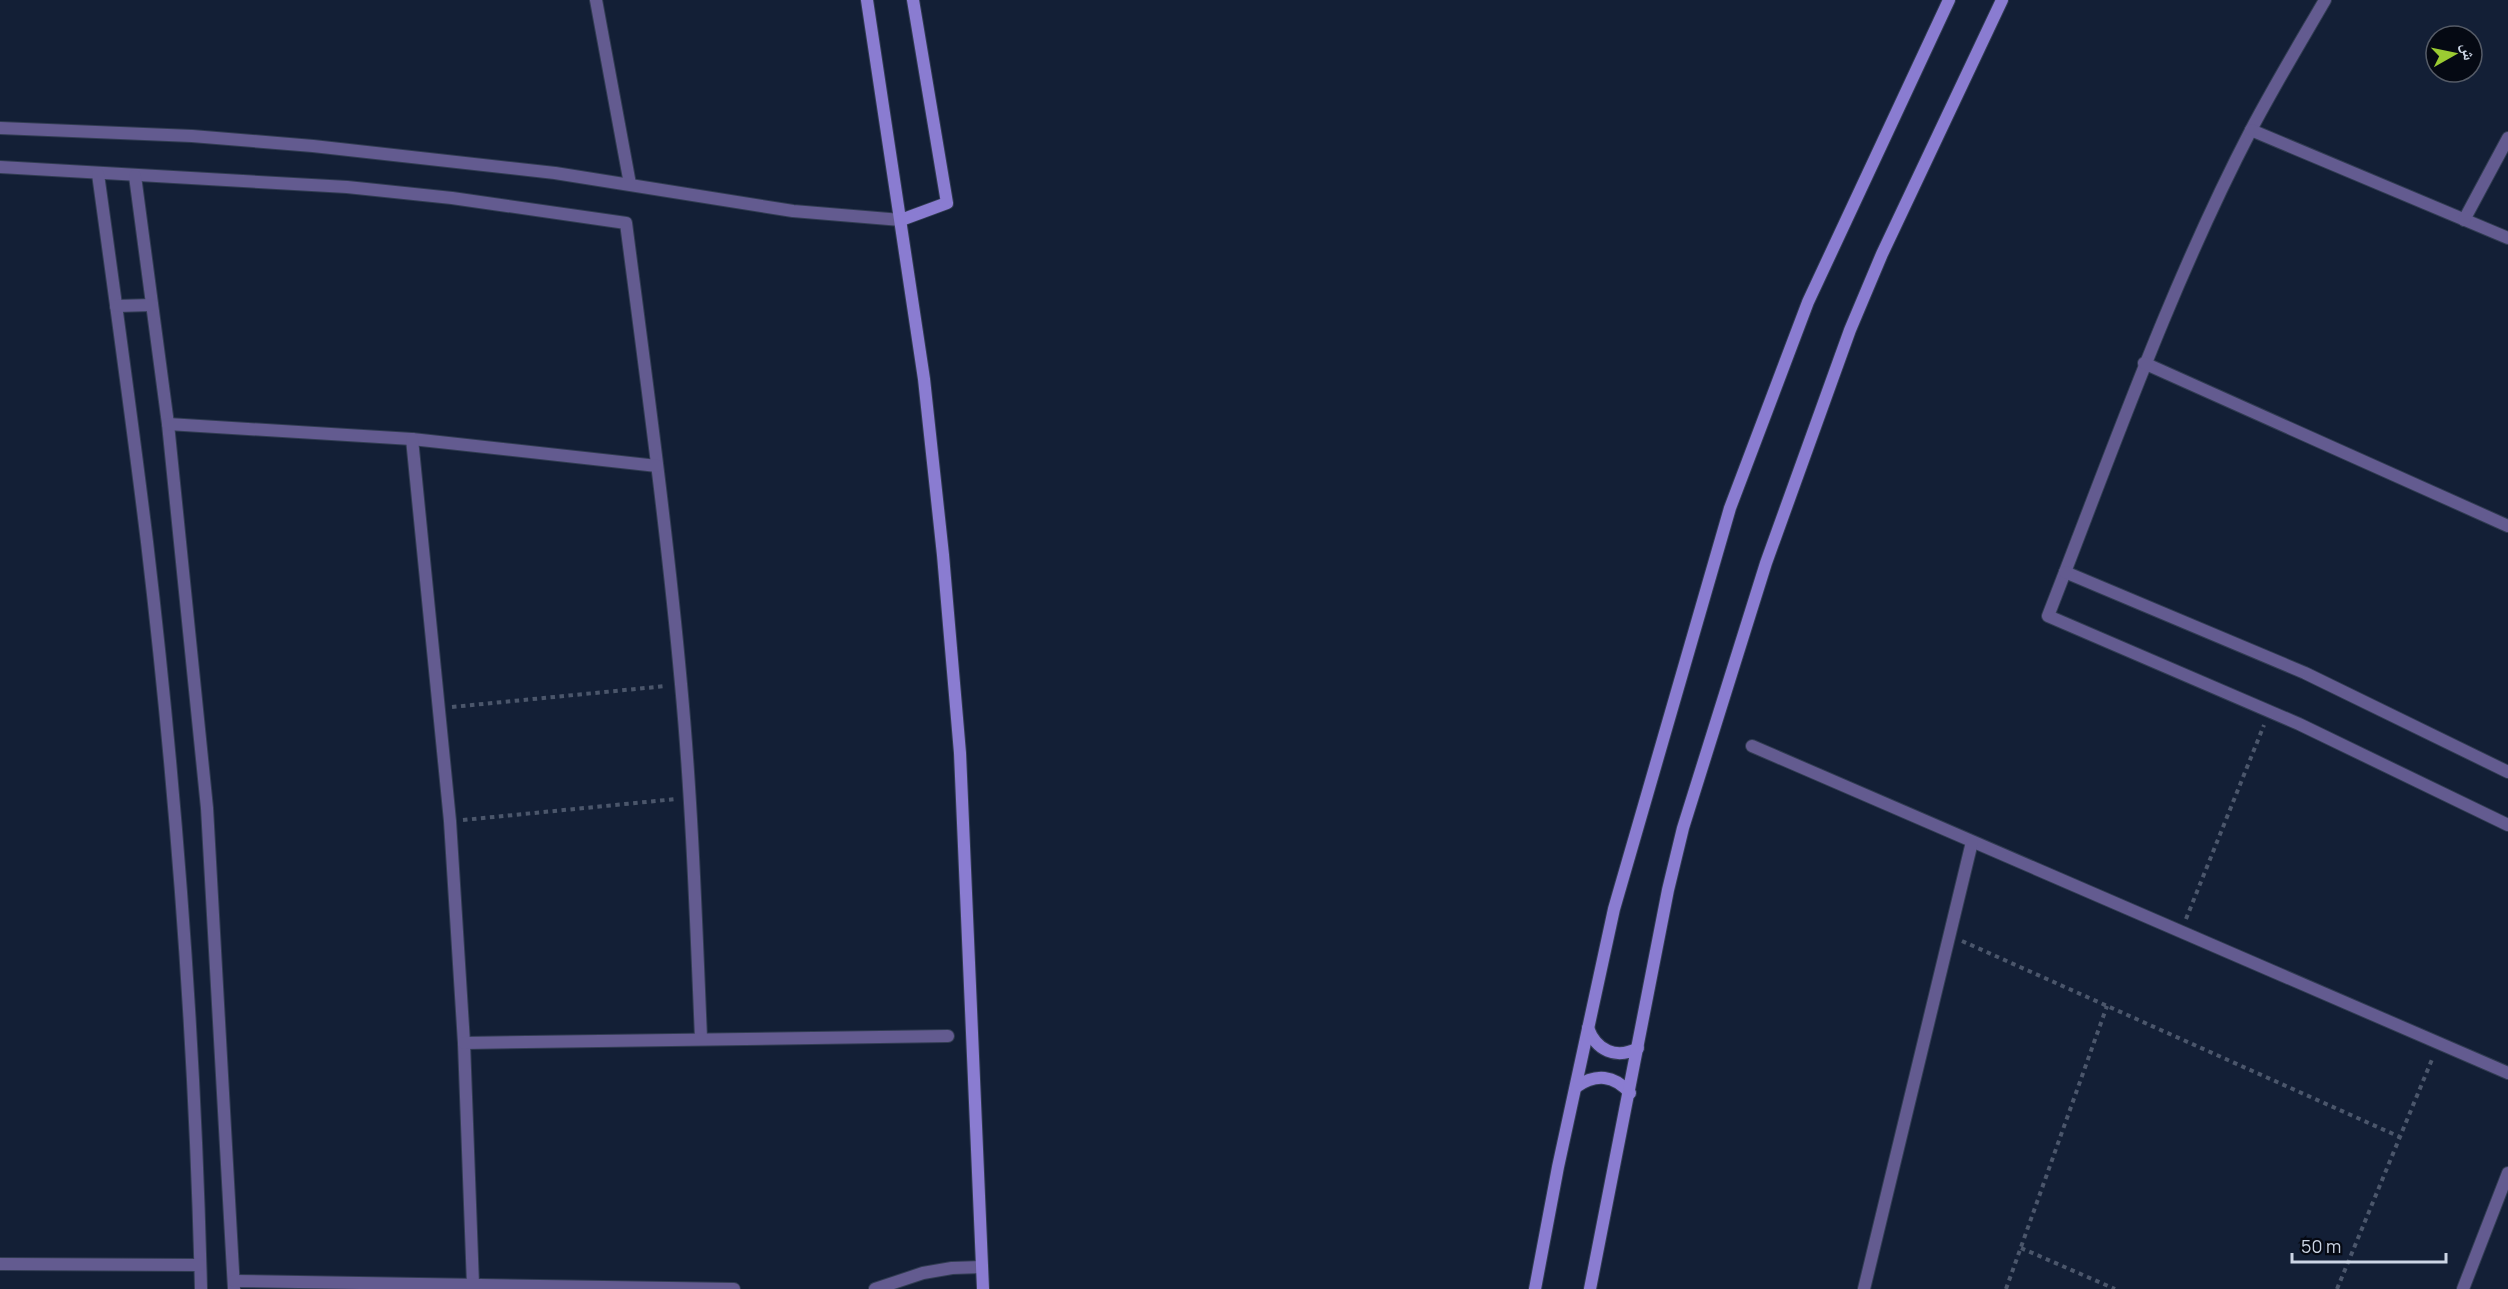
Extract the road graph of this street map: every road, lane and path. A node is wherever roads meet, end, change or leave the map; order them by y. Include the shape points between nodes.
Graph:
1 (596, 0) edge
2 (867, 0) edge
3 (913, 0) edge
4 (1949, 0) edge
5 (2002, 0) edge
6 (2325, 0) edge
7 (0, 128) edge
8 (2251, 130) junction
9 (2508, 138) edge
10 (0, 167) edge
11 (98, 174) junction
12 (135, 176) junction
13 (630, 184) junction
14 (901, 220) junction
15 (2464, 220) junction
16 (2508, 238) edge
17 (152, 305) junction
18 (116, 306) junction
19 (2144, 363) junction
20 (168, 424) junction
21 (412, 439) junction
22 (657, 466) junction
23 (2508, 526) edge
24 (2065, 572) junction
25 (681, 685) junction
26 (441, 708) junction
27 (2270, 711) junction
28 (1752, 746) dead end
29 (2508, 772) edge
30 (690, 797) junction
31 (450, 821) junction
32 (2508, 825) edge
33 (1972, 842) junction
34 (2181, 932) junction
35 (1950, 936) junction
36 (2107, 1006) junction
37 (1588, 1028) junction
38 (948, 1036) dead end
39 (701, 1038) junction
40 (464, 1043) junction
41 (2439, 1043) junction
42 (1638, 1048) junction
43 (2508, 1073) edge
44 (1576, 1087) junction
45 (1630, 1093) junction
46 (2400, 1137) junction
47 (2508, 1173) edge
48 (2021, 1248) junction
49 (0, 1264) edge
50 (200, 1265) junction
51 (982, 1267) junction
52 (234, 1285) edge
53 (473, 1285) junction
54 (719, 1288) edge
55 (201, 1289) edge
56 (734, 1289) edge
57 (875, 1289) edge
58 (983, 1289) edge
59 (1535, 1289) edge
60 (1590, 1289) edge
61 (1864, 1289) edge
62 (2006, 1289) edge
63 (2115, 1289) edge
64 (2337, 1289) edge
65 (2463, 1289) edge

1 - 13 street
2 - 14 street
3 - 14 street via 947,203
4 - 37 street via 1836,238 1747,460 1620,887
5 - 42 street via 1882,254 1796,476 1683,828
6 - 8 street
7 - 13 street via 192,136 313,146
8 - 15 street
8 - 19 street
9 - 15 street
10 - 11 street
11 - 12 street
11 - 18 street
12 - 17 street
12 - 22 street via 347,187 626,223
13 - 14 street via 793,211
14 - 51 street via 934,473 960,753
15 - 16 street
17 - 18 street
17 - 20 street
18 - 50 street via 147,544 166,735 187,1004
19 - 23 street
19 - 24 street
20 - 21 street
20 - 52 street via 207,808
21 - 22 street
21 - 26 street
22 - 25 street
24 - 27 street via 2048,616
24 - 29 street via 2305,673
25 - 26 path
25 - 30 street
26 - 31 street
27 - 32 street
27 - 34 path
28 - 33 street
30 - 31 path
30 - 39 street
31 - 40 street
33 - 34 street
33 - 35 street
34 - 41 street
35 - 36 path
35 - 61 street
36 - 46 path
36 - 48 path
37 - 42 street via 1603,1050 1621,1054
37 - 44 street
38 - 39 street
39 - 40 street
40 - 53 street
41 - 43 street
41 - 46 path
42 - 45 street
44 - 45 street via 1604,1077
44 - 59 street
45 - 60 street
46 - 64 path
47 - 65 street
48 - 62 path
48 - 63 path
49 - 50 street
50 - 55 street
51 - 57 street via 923,1273
51 - 58 street
52 - 53 street
53 - 54 street
54 - 56 street

